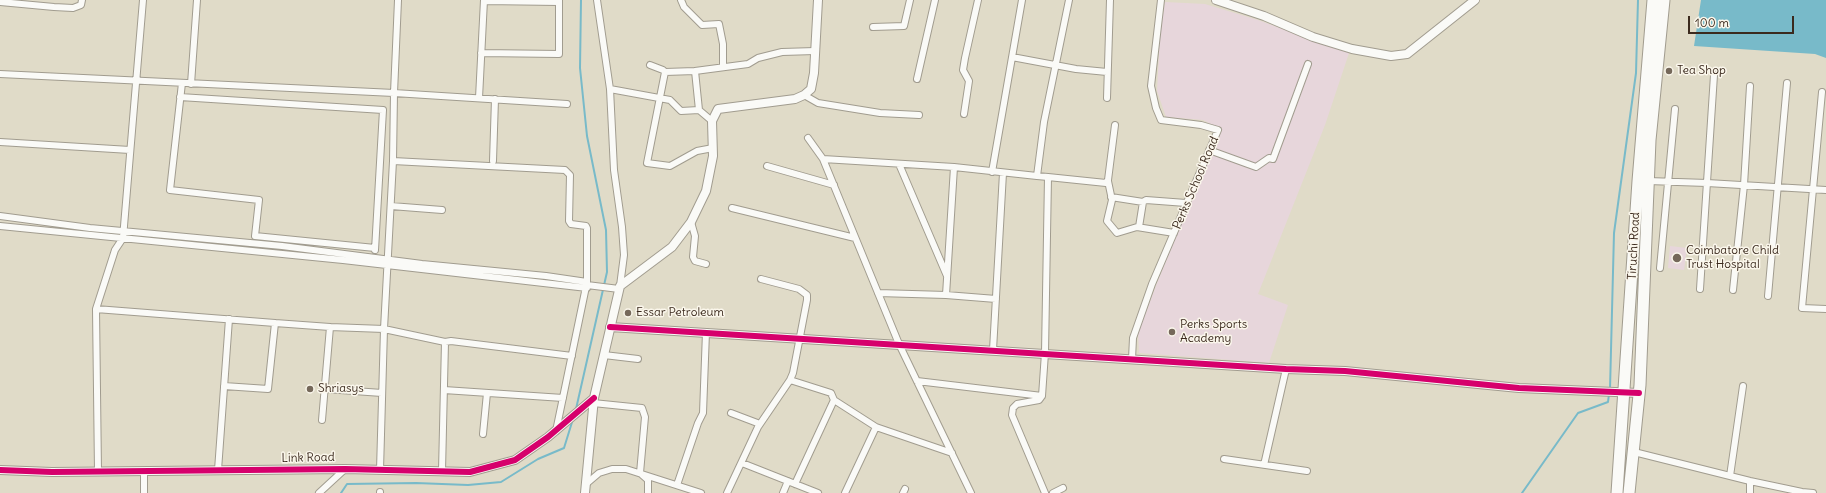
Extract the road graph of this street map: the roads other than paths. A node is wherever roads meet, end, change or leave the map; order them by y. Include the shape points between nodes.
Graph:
1 (82, 0) edge
2 (143, 0) edge
3 (197, 0) edge
4 (398, 0) edge
5 (597, 0) edge
6 (680, 0) edge
7 (818, 0) edge
8 (910, 0) edge
9 (935, 0) edge
10 (978, 0) edge
11 (1022, 0) edge
12 (1069, 0) edge
13 (1110, 0) edge
14 (1161, 0) edge
15 (1216, 0) edge
16 (1475, 0) edge
17 (1652, 0) edge
18 (1664, 0) edge
19 (484, 1) edge
20 (559, 1) edge
21 (0, 2) edge
22 (874, 27) dead end
23 (815, 51) junction
24 (481, 53) junction
25 (1012, 57) junction
26 (1308, 64) dead end
27 (650, 65) dead end
28 (1056, 65) junction
29 (723, 67) junction
30 (695, 71) junction
31 (665, 72) junction
32 (1107, 72) junction
33 (0, 74) edge
34 (1714, 74) dead end
35 (917, 79) dead end
36 (137, 82) junction
37 (1788, 83) dead end
38 (182, 84) junction
39 (191, 84) junction
40 (1750, 86) dead end
41 (610, 89) junction
42 (1822, 92) dead end
43 (394, 93) junction
44 (804, 96) junction
45 (180, 97) junction
46 (479, 98) junction
47 (659, 98) junction
48 (1107, 98) dead end
49 (495, 99) junction
50 (567, 104) dead end
51 (1675, 109) dead end
52 (699, 110) junction
53 (964, 114) dead end
54 (919, 115) dead end
55 (712, 121) junction
56 (1115, 125) dead end
57 (808, 138) dead end
58 (0, 142) edge
59 (713, 148) junction
60 (130, 150) junction
61 (1209, 150) junction
62 (823, 159) junction
63 (393, 161) junction
64 (493, 161) dead end
65 (899, 164) junction
66 (767, 166) dead end
67 (954, 167) junction
68 (992, 172) junction
69 (1003, 173) junction
70 (1037, 176) junction
71 (1048, 177) junction
72 (1108, 181) junction
73 (1648, 181) junction
74 (1668, 181) junction
75 (1707, 183) junction
76 (834, 185) junction
77 (1744, 185) junction
78 (1779, 188) junction
79 (1813, 189) junction
80 (1826, 190) edge
81 (1111, 197) junction
82 (1143, 202) junction
83 (1186, 203) junction
84 (391, 206) junction
85 (732, 208) dead end
86 (442, 210) dead end
87 (0, 216) edge
88 (691, 222) junction
89 (0, 226) edge
90 (1139, 227) junction
91 (1174, 233) junction
92 (123, 234) junction
93 (856, 238) junction
94 (375, 248) junction
95 (374, 258) junction
96 (388, 262) junction
97 (706, 264) dead end
98 (1660, 268) dead end
99 (947, 278) junction
100 (761, 279) dead end
101 (587, 285) junction
102 (620, 288) junction
103 (1700, 289) dead end
104 (1734, 290) dead end
105 (878, 293) junction
106 (946, 295) junction
107 (1768, 296) dead end
108 (996, 299) junction
109 (96, 309) junction
110 (1826, 309) edge
111 (229, 319) junction
112 (275, 323) junction
113 (330, 327) junction
114 (610, 327) junction
115 (384, 329) junction
116 (706, 332) junction
117 (799, 338) junction
118 (445, 342) junction
119 (899, 344) junction
120 (993, 350) junction
121 (1045, 353) junction
122 (604, 355) junction
123 (572, 356) junction
124 (638, 359) dead end
125 (1132, 359) junction
126 (1286, 369) junction
127 (790, 380) junction
128 (917, 381) junction
129 (224, 386) junction
130 (1743, 386) dead end
131 (326, 389) junction
132 (444, 390) junction
133 (382, 393) junction
134 (487, 393) junction
135 (1619, 393) junction
136 (1639, 393) junction
137 (1042, 396) junction
138 (563, 398) junction
139 (834, 400) junction
140 (591, 402) junction
141 (731, 413) dead end
142 (322, 420) dead end
143 (760, 424) junction
144 (876, 427) junction
145 (556, 431) junction
146 (483, 434) dead end
147 (1634, 452) junction
148 (952, 453) junction
149 (1224, 459) dead end
150 (742, 463) junction
151 (1264, 465) junction
152 (345, 469) junction
153 (0, 470) edge
154 (218, 470) junction
155 (380, 470) junction
156 (144, 471) junction
157 (442, 471) junction
158 (1307, 471) dead end
159 (98, 472) junction
160 (640, 473) junction
161 (1730, 476) junction
162 (788, 481) junction
163 (1750, 481) junction
164 (586, 484) junction
165 (795, 484) junction
166 (677, 485) junction
167 (1063, 488) dead end
168 (144, 493) edge
169 (319, 493) edge
170 (585, 493) edge
171 (648, 493) edge
172 (701, 493) edge
173 (727, 493) edge
174 (783, 493) edge
175 (818, 493) edge
176 (845, 493) edge
177 (971, 493) edge
178 (1045, 493) edge
179 (1053, 493) edge
180 (1617, 493) edge
181 (1630, 493) edge
182 (1750, 493) edge
183 (1813, 493) edge

1 - 21 street via 81,5 73,8
2 - 36 street
3 - 39 street
4 - 43 street
5 - 41 street
6 - 29 street via 702,25 719,24 724,49
7 - 23 street
8 - 22 street via 904,26
9 - 35 street
10 - 53 street via 963,70 969,81
11 - 25 street
12 - 28 street
13 - 32 street
14 - 61 street, Perks School Road via 1151,86 1156,108 1161,120 1218,130
15 - 16 street via 1264,16 1313,37 1391,56 1407,54
17 - 135 highway, Tiruchi Road
18 - 73 highway
19 - 20 street
19 - 24 street
20 - 24 street via 559,54
23 - 29 street via 782,52 758,58 748,64
23 - 44 street via 811,90
24 - 46 street
25 - 28 street
25 - 68 street
26 - 61 street via 1273,159 1269,158 1256,167
27 - 31 street
28 - 32 street
28 - 70 street via 1044,122
29 - 30 street
30 - 31 street
30 - 52 street
31 - 47 street
32 - 48 street
33 - 36 street
34 - 75 street
36 - 38 street
36 - 60 street
37 - 78 street
38 - 39 street
38 - 45 street
39 - 43 street
40 - 77 street
41 - 47 street
41 - 102 street via 614,170 624,255
42 - 79 street
43 - 46 street
43 - 63 street
44 - 54 street via 818,103 880,113
44 - 55 street via 718,109
45 - 94 street via 170,190 259,200 255,236
45 - 94 street via 383,110
46 - 49 street
47 - 52 street via 670,100 681,111
47 - 59 street via 647,164 670,166 697,151
49 - 50 street
49 - 64 street
51 - 74 street
52 - 55 street
55 - 59 street
56 - 72 street
57 - 62 street
58 - 60 street
59 - 88 street via 706,192
60 - 92 street
61 - 83 street, Perks School Road
62 - 65 street
62 - 76 street
63 - 84 street
63 - 101 street via 566,170 570,177 569,221 571,224 587,228
65 - 67 street
65 - 99 street
66 - 76 street
67 - 68 street
67 - 99 street
68 - 69 street
69 - 70 street
69 - 108 street
70 - 71 street
71 - 72 street via 1106,183
71 - 121 street
72 - 81 street
73 - 74 street
73 - 136 highway
74 - 75 street
74 - 98 street
75 - 77 street
75 - 103 street
76 - 93 street
77 - 78 street
77 - 104 street
78 - 79 street
78 - 107 street
79 - 80 street
79 - 110 street via 1802,308
81 - 82 street
81 - 90 street via 1107,221 1117,233
82 - 83 street via 1146,200
82 - 90 street
83 - 91 street, Perks School Road
84 - 86 street
84 - 96 street
85 - 93 street
87 - 92 street
88 - 97 street via 695,236 693,257 695,261
88 - 102 street via 672,247
89 - 92 street
90 - 91 street
91 - 125 street, Perks School Road via 1133,338
92 - 95 street via 218,239
92 - 96 street
92 - 109 street via 115,250
93 - 105 street
94 - 95 street
95 - 96 street
96 - 101 street
96 - 115 street
99 - 106 street
100 - 117 street via 799,289 807,295
101 - 102 street
101 - 123 street
102 - 114 street
105 - 106 street
105 - 119 street
106 - 108 street
108 - 120 street
109 - 111 street
109 - 159 street
111 - 112 street
111 - 129 street
112 - 113 street
112 - 129 street via 268,389
113 - 115 street
113 - 131 street
114 - 116 street
114 - 122 street
115 - 118 street
115 - 133 street
116 - 117 street
116 - 166 street via 703,413
117 - 119 street
117 - 127 street
118 - 123 street
118 - 132 street
119 - 120 street
119 - 128 street
120 - 121 street
121 - 125 street
121 - 137 street
122 - 124 street
122 - 140 street
123 - 138 street
125 - 126 street
126 - 135 street via 1346,371 1519,388
126 - 151 street
127 - 139 street via 830,393
127 - 143 street
128 - 137 street
128 - 148 street
129 - 154 street
130 - 161 street
131 - 133 street
131 - 142 street
132 - 134 street
132 - 157 street
133 - 155 street
134 - 138 street
134 - 146 street
135 - 136 street
135 - 180 highway, Tiruchi Road
136 - 147 highway
137 - 178 street via 1039,400 1017,404 1012,414
138 - 145 street
139 - 144 street
139 - 165 street
140 - 145 street, Link Road
140 - 160 street via 642,408 645,416
140 - 164 street
141 - 143 street
143 - 150 street
144 - 148 street
144 - 176 street
145 - 157 street, Link Road via 515,460 470,472
147 - 161 street
147 - 181 highway
148 - 177 street
149 - 151 street
150 - 162 street
150 - 173 street
151 - 158 street
152 - 154 street, Link Road
152 - 155 street, Link Road
152 - 169 street
153 - 159 street, Link Road
154 - 156 street, Link Road
155 - 157 street, Link Road
156 - 159 street, Link Road
156 - 168 street
160 - 164 street via 612,469 599,473
160 - 166 street
160 - 171 street via 648,480
161 - 163 street
162 - 165 street
162 - 174 street
163 - 182 street
163 - 183 street
164 - 170 street
165 - 175 street
166 - 172 street
167 - 179 street

